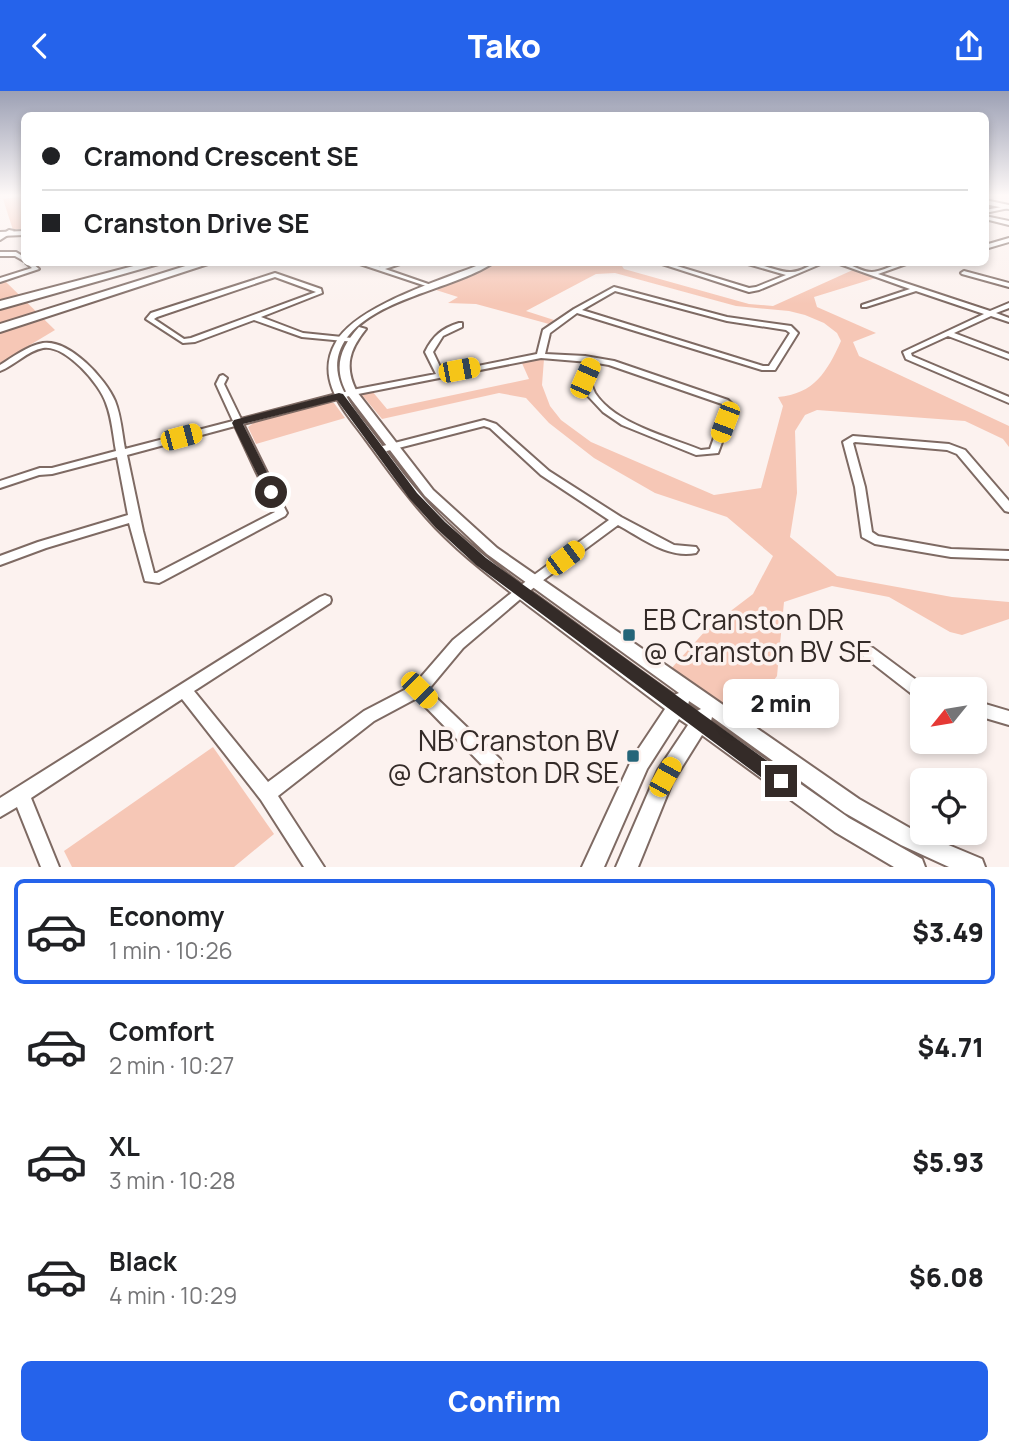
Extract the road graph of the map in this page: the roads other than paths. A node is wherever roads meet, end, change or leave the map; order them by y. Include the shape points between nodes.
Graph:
1 (21, 232) edge
2 (3, 234) edge
3 (1009, 240) edge
4 (989, 246) edge
5 (0, 254) edge
6 (21, 257) edge
7 (34, 266) edge
8 (104, 266) edge
9 (134, 266) edge
10 (145, 266) edge
11 (166, 266) edge
12 (185, 266) edge
13 (196, 266) edge
14 (370, 266) edge
15 (389, 266) edge
16 (481, 266) edge
17 (672, 266) edge
18 (761, 266) edge
19 (812, 266) edge
20 (850, 266) edge
21 (895, 266) edge
22 (380, 269) junction
23 (874, 273) junction
24 (964, 273) dead end
25 (790, 274) junction
26 (100, 278) junction
27 (0, 280) edge
28 (1009, 285) edge
29 (431, 286) junction
30 (918, 288) junction
31 (0, 293) edge
32 (0, 305) edge
33 (1009, 305) edge
34 (864, 306) dead end
35 (576, 310) junction
36 (987, 313) junction
37 (0, 315) edge
38 (254, 317) junction
39 (1009, 320) edge
40 (0, 322) edge
41 (459, 325) dead end
42 (0, 328) edge
43 (950, 334) junction
44 (346, 340) junction
45 (541, 354) junction
46 (1009, 357) edge
47 (594, 360) junction
48 (0, 369) edge
49 (438, 372) junction
50 (223, 378) dead end
51 (344, 392) junction
52 (1009, 400) edge
53 (236, 420) junction
54 (393, 446) junction
55 (120, 450) junction
56 (379, 450) junction
57 (0, 485) edge
58 (1009, 507) edge
59 (132, 518) junction
60 (617, 520) junction
61 (692, 550) dead end
62 (1009, 555) edge
63 (0, 561) edge
64 (534, 581) junction
65 (521, 592) junction
66 (325, 600) dead end
67 (868, 652) dead end
68 (910, 684) edge
69 (184, 690) junction
70 (419, 690) junction
71 (682, 699) junction
72 (987, 712) edge
73 (705, 715) junction
74 (1009, 718) edge
75 (494, 765) dead end
76 (267, 794) junction
77 (21, 795) junction
78 (0, 808) edge
79 (50, 867) edge
80 (315, 867) edge
81 (593, 867) edge
82 (627, 867) edge
83 (914, 867) edge
84 (974, 867) edge

1 - 2 street
3 - 4 street
5 - 6 street
7 - 27 street via 35,270
8 - 31 highway
9 - 26 highway
10 - 26 highway
11 - 37 highway
12 - 40 highway
13 - 42 highway
14 - 22 street
15 - 22 street
16 - 29 street
17 - 25 street via 749,290
18 - 25 street
19 - 25 street
20 - 23 street
21 - 23 street
22 - 29 street
23 - 30 street
24 - 28 street
26 - 32 highway
29 - 44 street via 372,313
30 - 34 street
30 - 36 street
33 - 36 street
35 - 35 street via 608,290 619,289 794,333 772,367 762,368
35 - 45 street via 546,332
36 - 39 street
36 - 43 street
38 - 38 street via 319,290 275,275 150,319 183,341
38 - 44 street via 302,335
41 - 49 street via 442,331 433,341 429,352
43 - 46 street
43 - 52 street via 907,352 909,357
44 - 51 street via 334,355 332,373
45 - 47 street
45 - 49 street
47 - 47 street via 725,402 730,407 714,451 700,453 625,423 606,410 591,394 585,378
48 - 55 street via 36,347 53,345 65,351 110,398
49 - 51 street
50 - 53 street via 220,384
51 - 53 street
51 - 54 street
51 - 56 street
53 - 55 street
53 - 59 street via 281,513 159,578 149,577
54 - 56 street
54 - 60 street via 484,423 494,426 545,473
54 - 64 street via 454,518
55 - 57 street
55 - 59 street
56 - 65 street via 440,525
58 - 62 street via 961,452 949,447 848,442 866,534 875,540 951,553
59 - 63 street
60 - 61 street via 672,549
60 - 64 street
64 - 65 street
64 - 71 street
65 - 70 street via 458,644
65 - 71 street
66 - 69 street
67 - 68 street
69 - 76 street
69 - 77 street
70 - 75 street
70 - 76 street via 369,716
71 - 73 street
71 - 81 street via 640,763
72 - 74 street
73 - 82 street via 665,777
73 - 83 street via 842,825
73 - 84 street via 908,838
76 - 80 street
77 - 78 street
77 - 79 street

